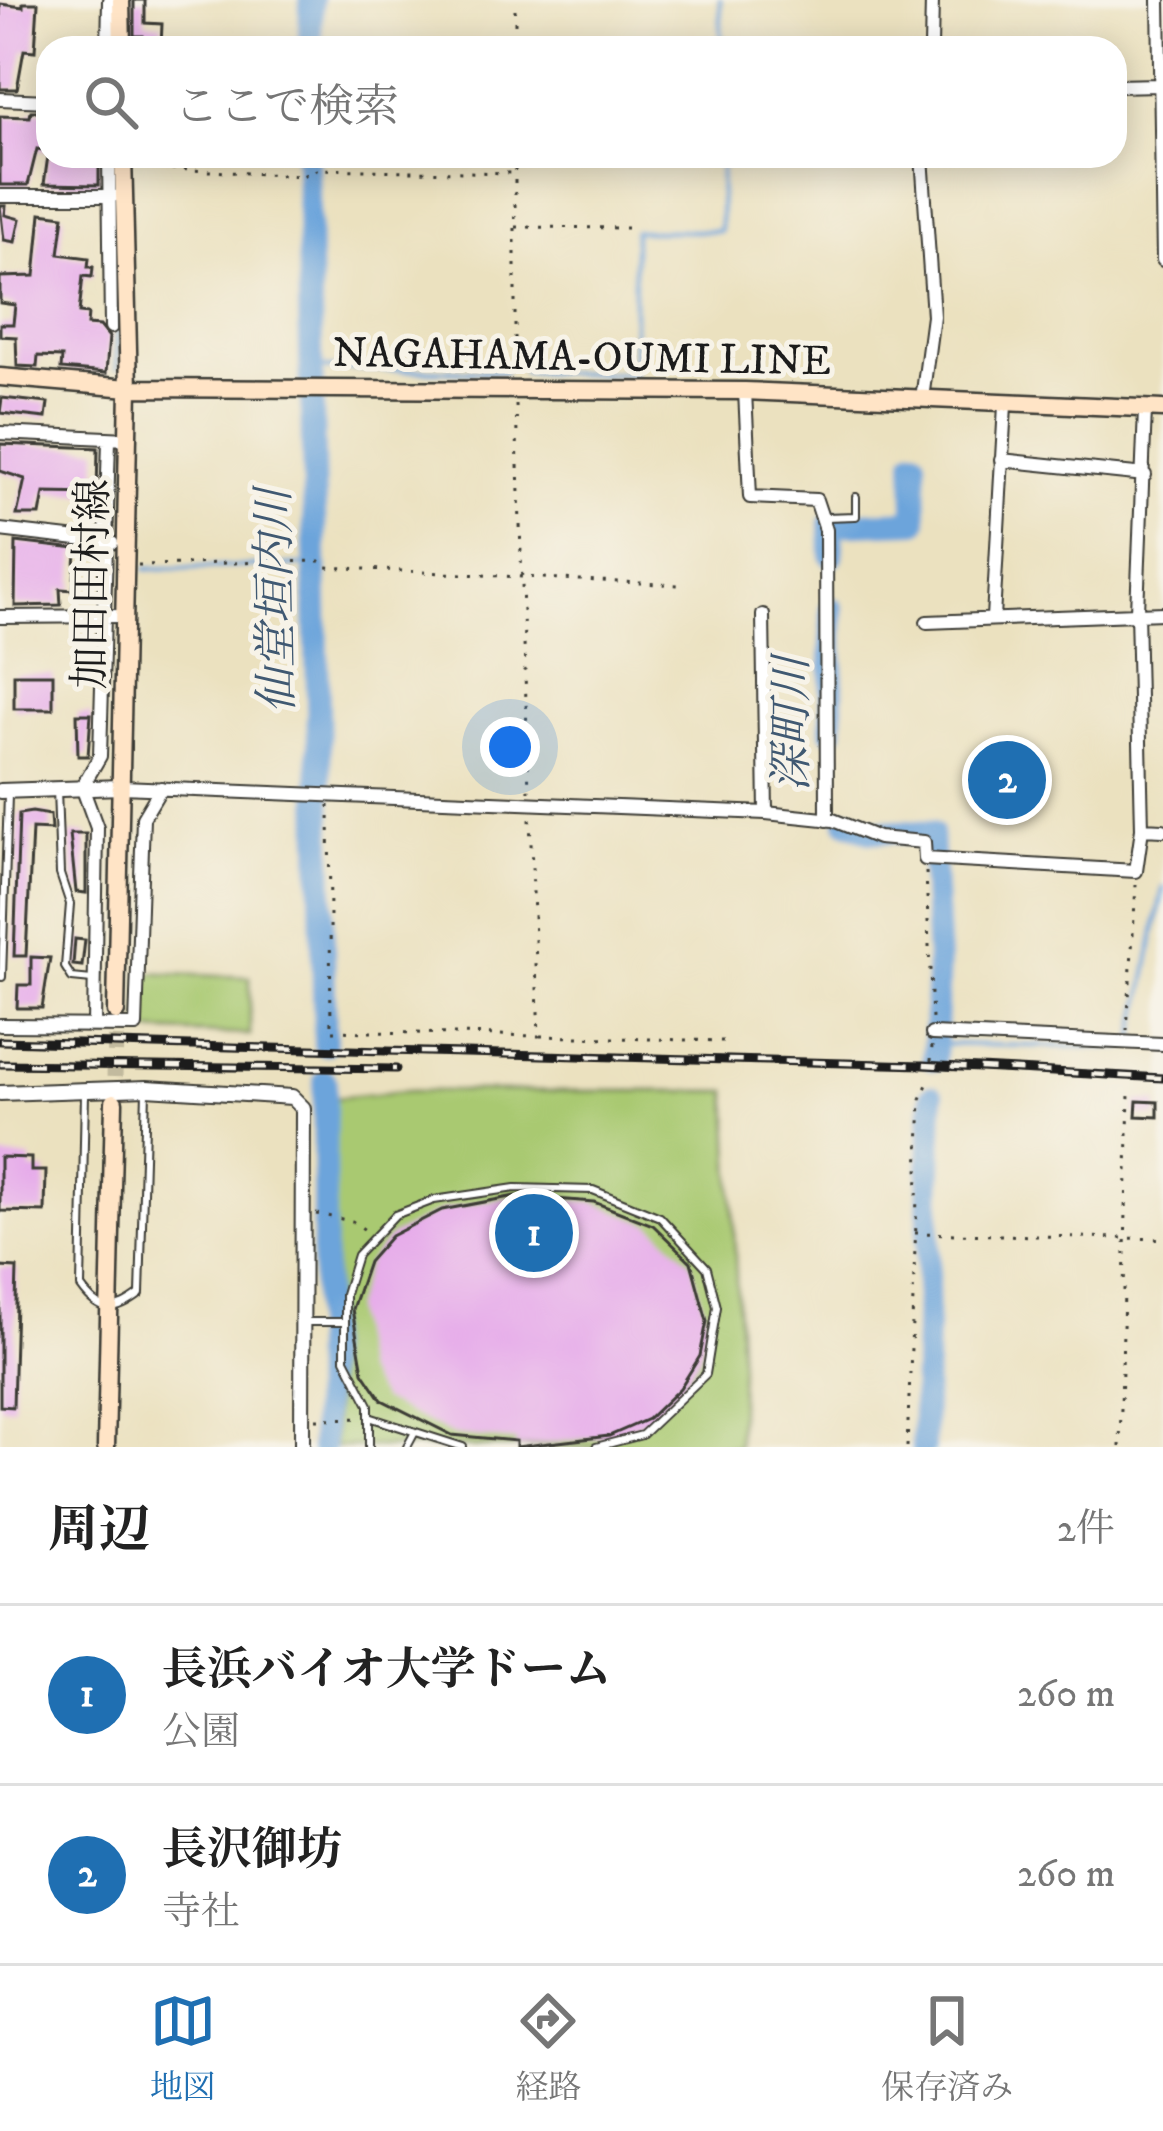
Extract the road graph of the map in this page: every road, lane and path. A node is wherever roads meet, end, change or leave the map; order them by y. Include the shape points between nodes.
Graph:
1 (109, 0) edge
2 (122, 0) edge
3 (515, 0) edge
4 (932, 0) edge
5 (1159, 0) edge
6 (108, 36) edge
7 (122, 36) edge
8 (515, 36) edge
9 (931, 36) edge
10 (1159, 85) junction
11 (1127, 86) edge
12 (0, 99) edge
13 (36, 100) edge
14 (118, 168) edge
15 (215, 168) edge
16 (514, 168) edge
17 (923, 168) edge
18 (514, 173) junction
19 (0, 196) edge
20 (116, 196) junction
21 (514, 226) junction
22 (629, 229) dead end
23 (1163, 260) edge
24 (111, 327) dead end
25 (0, 377) edge
26 (129, 388) junction
27 (515, 388) junction
28 (745, 392) junction
29 (922, 399) junction
30 (1005, 405) junction
31 (1154, 410) edge
32 (0, 433) edge
33 (117, 439) junction
34 (1001, 460) junction
35 (1145, 475) junction
36 (856, 497) dead end
37 (820, 517) junction
38 (0, 530) edge
39 (117, 543) junction
40 (127, 566) junction
41 (522, 577) junction
42 (679, 585) dead end
43 (1137, 611) junction
44 (1163, 613) edge
45 (764, 615) dead end
46 (100, 616) junction
47 (126, 616) junction
48 (0, 617) edge
49 (993, 618) junction
50 (928, 622) dead end
51 (122, 787) junction
52 (57, 788) junction
53 (82, 788) junction
54 (161, 788) junction
55 (4, 791) edge
56 (328, 792) junction
57 (530, 800) junction
58 (766, 813) junction
59 (827, 820) junction
60 (1142, 829) junction
61 (1163, 830) edge
62 (926, 859) junction
63 (1136, 871) junction
64 (2, 977) edge
65 (96, 980) junction
66 (116, 1012) tunnel mouth
67 (0, 1025) edge
68 (94, 1025) junction
69 (932, 1034) junction
70 (538, 1036) junction
71 (724, 1041) dead end
72 (1126, 1044) junction
73 (1163, 1044) edge
74 (931, 1060) dead end
75 (930, 1078) dead end
76 (147, 1088) junction
77 (85, 1093) junction
78 (0, 1094) edge
79 (1129, 1094) dead end
80 (114, 1102) tunnel mouth
81 (310, 1214) dead end
82 (913, 1233) junction
83 (375, 1236) junction
84 (1126, 1238) junction
85 (1163, 1239) edge
86 (108, 1310) junction
87 (307, 1322) junction
88 (345, 1322) junction
89 (312, 1418) dead end
90 (369, 1418) junction
91 (416, 1432) junction
92 (106, 1447) edge
93 (302, 1447) edge
94 (369, 1447) edge
95 (407, 1447) edge
96 (463, 1447) edge
97 (596, 1447) edge
98 (907, 1447) edge
99 (1120, 1447) edge

1 - 6 street
2 - 7 main road
3 - 8 path
4 - 9 street
5 - 10 street
10 - 11 street
10 - 23 street
12 - 13 street
14 - 20 main road, 加田田村線
15 - 18 path via 302,176 320,169
16 - 18 path
17 - 29 street via 933,316
18 - 21 path
19 - 20 street
20 - 24 street
20 - 26 main road, 加田田村線
21 - 22 path
21 - 27 path
25 - 26 main road, NAGAHAMA-OUMI LINE
26 - 27 main road, NAGAHAMA-OUMI LINE
26 - 33 main road, 加田田村線
27 - 28 main road, NAGAHAMA-OUMI LINE
27 - 41 path
28 - 29 main road, NAGAHAMA-OUMI LINE
28 - 37 street via 750,497 817,500
29 - 30 main road, NAGAHAMA-OUMI LINE
30 - 31 main road, NAGAHAMA-OUMI LINE
30 - 34 street
31 - 35 street
32 - 33 street
33 - 39 main road, 加田田村線
34 - 35 street
34 - 49 street
35 - 43 street
36 - 37 lane via 856,516
37 - 59 street
38 - 39 street
39 - 40 main road, 加田田村線
39 - 46 street
40 - 41 path via 320,561
40 - 47 main road, 加田田村線
41 - 42 path
41 - 57 path
43 - 44 street
43 - 49 street
43 - 60 street
45 - 58 street
46 - 47 street
46 - 48 street
46 - 53 street via 100,756
47 - 51 main road, 加田田村線
49 - 50 street
51 - 53 street
51 - 54 street
51 - 66 main road, 加田田村線
52 - 53 street
52 - 55 street
52 - 65 lane via 60,874 70,904 64,967 72,978
53 - 65 street via 97,828
54 - 56 street
54 - 68 street via 143,818 136,1026
55 - 64 lane
56 - 57 street
56 - 70 path via 332,1031
57 - 58 street
57 - 70 path
58 - 59 street
59 - 62 street via 878,838 916,838
60 - 61 street
60 - 63 street
62 - 63 street
62 - 69 path
63 - 72 path
65 - 68 street
67 - 68 street
69 - 72 street
69 - 74 path
70 - 71 path
72 - 73 street
75 - 82 path via 921,1099
76 - 77 street
76 - 86 lane via 140,1294
76 - 87 street via 292,1097 303,1108
77 - 78 street
77 - 86 lane via 81,1287 94,1306
79 - 84 path
80 - 86 main road
81 - 83 path via 352,1220
82 - 84 path
82 - 98 path
83 - 88 lane via 357,1256
83 - 97 lane via 394,1215 434,1200 515,1188 593,1190 660,1217 706,1268 717,1306 706,1374 642,1435
84 - 85 path
84 - 99 path
86 - 92 main road
87 - 88 lane
87 - 93 street
88 - 90 lane via 345,1359
89 - 90 path
90 - 91 lane
90 - 94 lane
91 - 95 lane
91 - 96 lane

